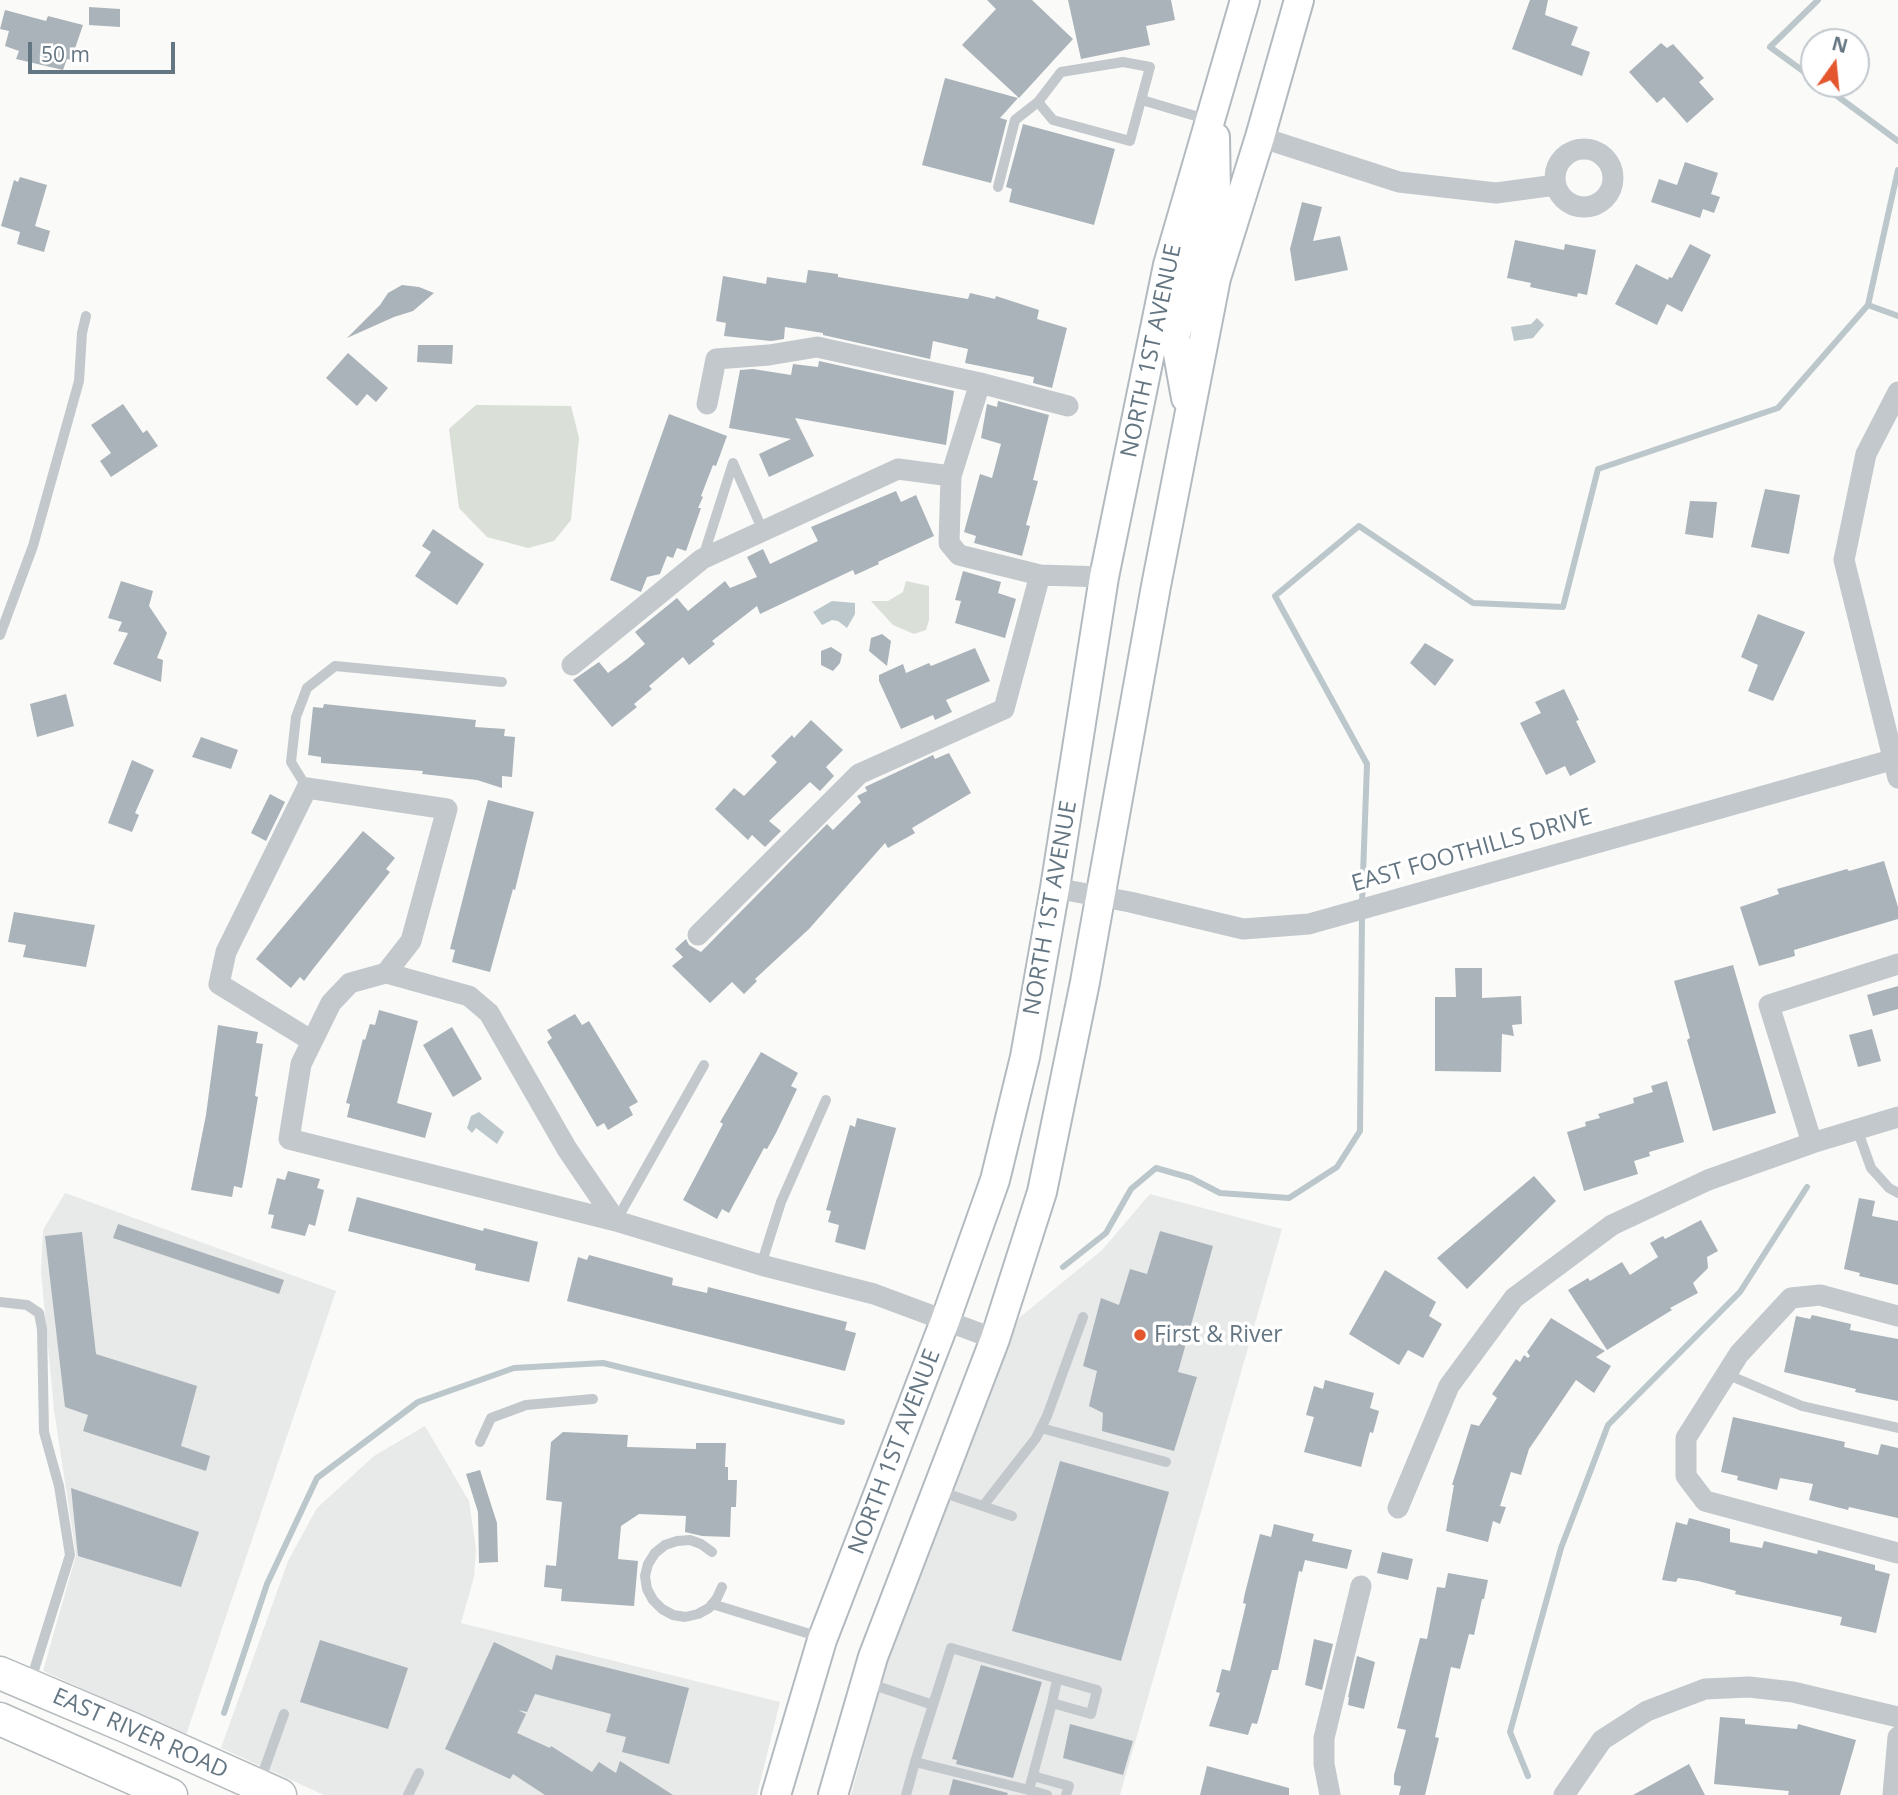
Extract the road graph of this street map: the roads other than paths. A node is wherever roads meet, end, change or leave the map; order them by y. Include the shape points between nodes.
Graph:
1 (1245, 0) edge
2 (1299, 0) edge
3 (1142, 100) junction
4 (1038, 102) junction
5 (1212, 121) junction
6 (1261, 137) junction
7 (1556, 185) dead end
8 (998, 187) dead end
9 (86, 316) dead end
10 (980, 383) junction
11 (1898, 392) edge
12 (707, 404) dead end
13 (1068, 406) dead end
14 (1189, 415) junction
15 (951, 475) junction
16 (763, 531) junction
17 (702, 559) junction
18 (1040, 575) junction
19 (1104, 577) junction
20 (0, 635) edge
21 (572, 664) dead end
22 (502, 682) dead end
23 (1896, 765) edge
24 (307, 788) junction
25 (1055, 888) junction
26 (1101, 896) junction
27 (698, 935) dead end
28 (1898, 964) edge
29 (386, 973) junction
30 (312, 1041) junction
31 (704, 1065) dead end
32 (826, 1100) dead end
33 (1898, 1117) edge
34 (1857, 1129) junction
35 (1812, 1143) junction
36 (1898, 1194) edge
37 (615, 1222) junction
38 (761, 1265) junction
39 (0, 1302) edge
40 (1898, 1315) edge
41 (1083, 1317) dead end
42 (945, 1321) junction
43 (995, 1339) junction
44 (1726, 1374) junction
45 (593, 1399) dead end
46 (1041, 1428) junction
47 (1898, 1429) edge
48 (480, 1442) dead end
49 (1167, 1462) dead end
50 (937, 1490) junction
51 (983, 1506) junction
52 (1398, 1508) dead end
53 (1012, 1516) dead end
54 (712, 1552) dead end
55 (1898, 1553) edge
56 (1361, 1586) dead end
57 (722, 1587) dead end
58 (712, 1604) junction
59 (823, 1637) junction
60 (0, 1673) edge
61 (1057, 1679) junction
62 (866, 1682) junction
63 (29, 1685) junction
64 (1052, 1703) junction
65 (933, 1705) junction
66 (284, 1714) dead end
67 (1898, 1717) edge
68 (0, 1719) edge
69 (1898, 1737) edge
70 (915, 1762) junction
71 (419, 1773) dead end
72 (1033, 1776) junction
73 (269, 1790) edge
74 (1029, 1790) junction
75 (171, 1795) edge
76 (408, 1795) edge
77 (776, 1795) edge
78 (833, 1795) edge
79 (906, 1795) edge
80 (1047, 1795) edge
81 (1066, 1795) edge
82 (1330, 1795) edge
83 (1564, 1795) edge
84 (1894, 1795) edge

1 - 5 main road, NORTH 1ST AVENUE
2 - 6 main road, NORTH 1ST AVENUE
3 - 4 lane via 1130,141 1053,120
3 - 4 lane via 1150,67 1122,62 1061,72
3 - 5 lane
4 - 8 lane via 1015,120
5 - 14 main road via 1216,194 1175,337
5 - 19 main road, NORTH 1ST AVENUE via 1168,265
6 - 7 street via 1399,182 1496,193
6 - 14 main road, NORTH 1ST AVENUE via 1216,278
9 - 20 lane via 79,381 33,546
10 - 12 street via 817,347 716,359
10 - 13 street
10 - 15 street
11 - 23 street via 1866,454 1844,560
14 - 26 main road, NORTH 1ST AVENUE
15 - 16 street via 898,469
15 - 18 street via 949,543 960,555
16 - 17 street
16 - 17 lane via 733,463
17 - 21 street
18 - 19 street
18 - 27 street via 1004,709 859,774
19 - 25 main road, NORTH 1ST AVENUE
22 - 24 lane via 335,666 307,688 296,717 291,762
23 - 26 street, EAST FOOTHILLS DRIVE via 1309,924 1243,929
24 - 29 street via 447,809 411,941
24 - 30 street via 226,952 219,984
25 - 26 street, EAST FOOTHILLS DRIVE
25 - 42 main road, NORTH 1ST AVENUE via 1025,1057 995,1180
26 - 43 main road, NORTH 1ST AVENUE via 1042,1192
28 - 35 street via 1769,1004
29 - 30 street via 350,983 331,1003
29 - 37 street via 469,996 489,1013
30 - 37 street via 301,1064 289,1139
31 - 37 lane
32 - 38 lane via 781,1202
33 - 34 street
34 - 35 street
34 - 36 lane via 1871,1168
35 - 52 street via 1708,1180 1612,1225 1514,1298 1449,1386
37 - 38 street
38 - 42 street via 874,1294
39 - 63 lane via 27,1305 39,1313 44,1433 59,1486 70,1555
40 - 44 street via 1821,1295 1791,1298
41 - 46 lane
42 - 43 street
42 - 59 main road, NORTH 1ST AVENUE
43 - 50 main road, NORTH 1ST AVENUE
44 - 47 lane via 1802,1406
44 - 55 street via 1686,1438 1686,1476 1705,1502
45 - 48 lane via 526,1405 491,1418
46 - 49 lane
46 - 51 lane
50 - 51 lane
50 - 62 main road, NORTH 1ST AVENUE
51 - 53 lane
54 - 58 lane via 690,1540 665,1545 655,1553 645,1576 653,1600 673,1615 698,1614
56 - 82 street via 1324,1738
57 - 58 lane
58 - 59 lane
59 - 77 main road, NORTH 1ST AVENUE
60 - 63 main road, EAST RIVER ROAD
61 - 64 lane
61 - 64 lane via 1097,1690 1091,1714
61 - 65 lane via 951,1648
62 - 65 lane
62 - 78 main road, NORTH 1ST AVENUE
63 - 73 main road, EAST RIVER ROAD
64 - 72 lane
65 - 70 lane
66 - 73 lane
67 - 83 street via 1793,1692 1749,1686 1705,1689 1647,1711 1602,1740
68 - 75 main road, EAST RIVER ROAD
69 - 84 street
70 - 74 lane
70 - 79 lane
71 - 76 lane
72 - 74 lane
72 - 81 lane via 1069,1786
74 - 80 lane

